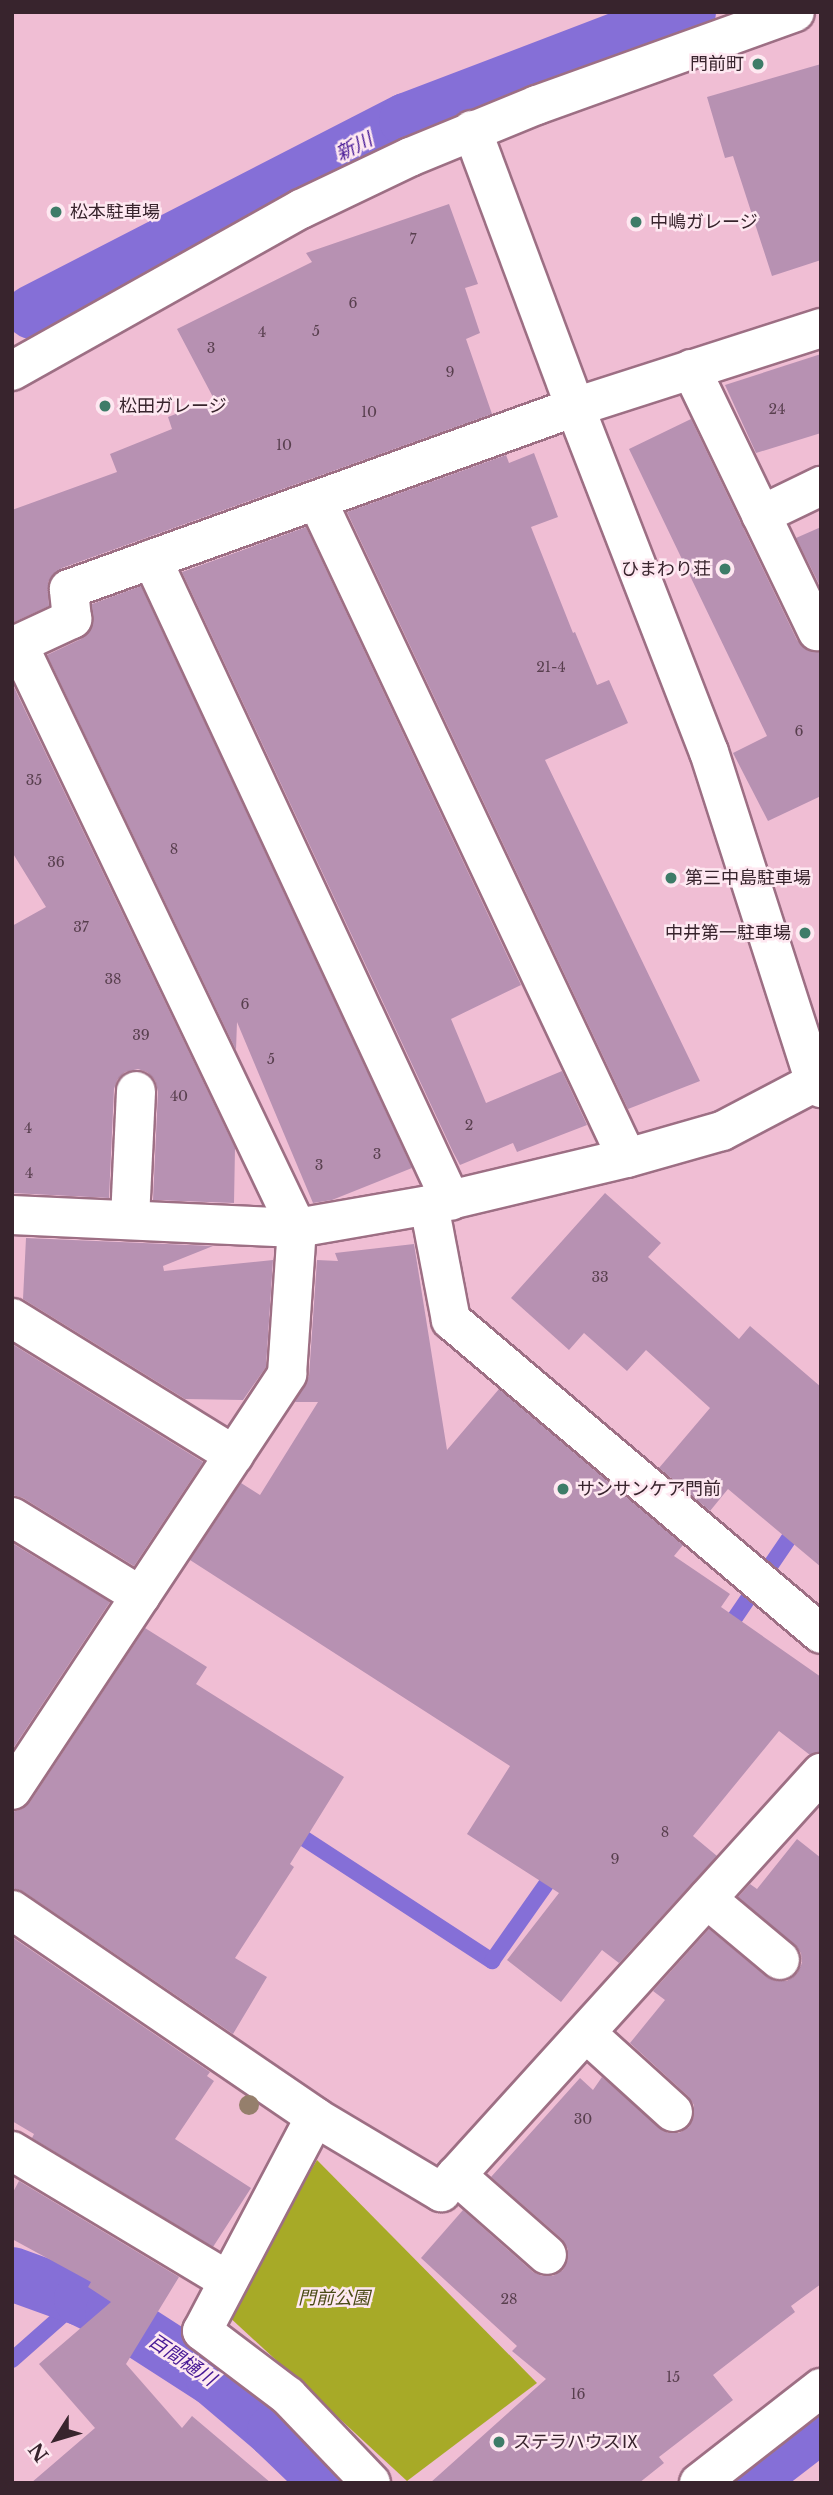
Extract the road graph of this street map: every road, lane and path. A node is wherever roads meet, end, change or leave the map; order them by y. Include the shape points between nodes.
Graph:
1 (795, 12) edge
2 (472, 130) junction
3 (821, 328) edge
4 (691, 369) junction
5 (12, 371) edge
6 (575, 407) junction
7 (821, 486) edge
8 (317, 500) junction
9 (761, 516) junction
10 (152, 559) junction
11 (817, 631) dead end
12 (819, 1084) edge
13 (136, 1091) dead end
14 (628, 1158) junction
15 (440, 1203) junction
16 (12, 1214) edge
17 (130, 1219) junction
18 (298, 1228) junction
19 (12, 1318) edge
20 (234, 1455) junction
21 (12, 1517) edge
22 (141, 1596) junction
23 (821, 1634) edge
24 (821, 1773) edge
25 (12, 1790) edge
26 (707, 1899) junction
27 (12, 1910) edge
28 (780, 1960) dead end
29 (586, 2034) junction
30 (673, 2112) dead end
31 (314, 2117) junction
32 (12, 2151) edge
33 (456, 2175) junction
34 (547, 2255) dead end
35 (228, 2281) junction
36 (821, 2388) edge
37 (371, 2483) edge
38 (699, 2483) edge

1 - 2 street
2 - 5 street via 301,209
2 - 6 street
3 - 4 street
4 - 6 street
4 - 9 street
6 - 8 street
6 - 12 street via 709,752
7 - 9 street
8 - 10 street
8 - 14 street
9 - 11 street
10 - 15 street
10 - 18 street via 69,589 72,619 18,644
12 - 14 street via 722,1131
13 - 17 street
14 - 15 street
15 - 18 street
15 - 23 street via 452,1320
16 - 17 street
17 - 18 street
18 - 20 street via 287,1374
19 - 20 street
20 - 22 street
21 - 22 street
22 - 25 street
24 - 26 street
26 - 28 street
26 - 29 street
27 - 31 street
29 - 30 street
29 - 33 street
31 - 33 street via 441,2192
31 - 35 street
32 - 35 street
33 - 34 street
35 - 37 street via 202,2330 288,2396
36 - 38 street

